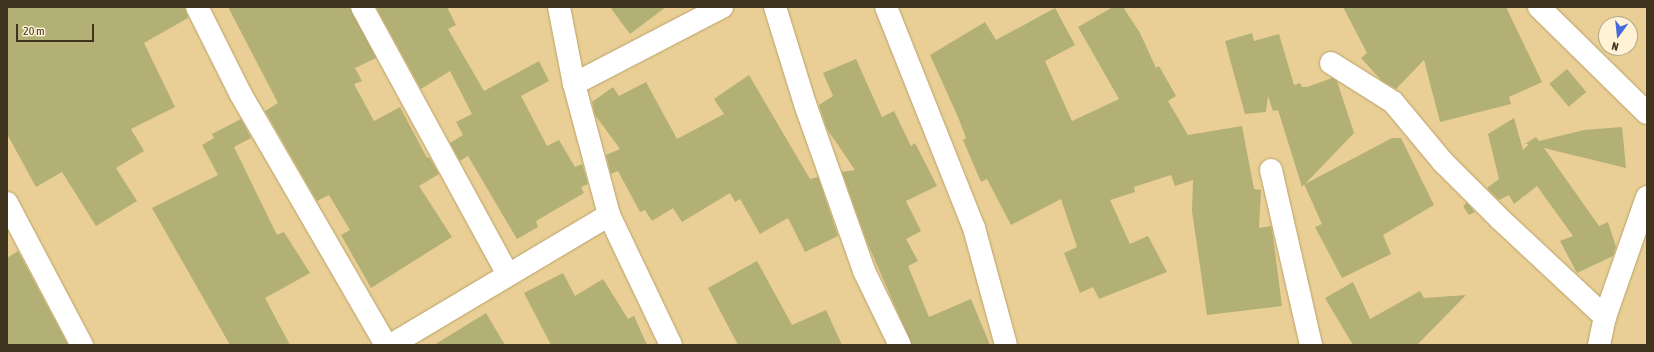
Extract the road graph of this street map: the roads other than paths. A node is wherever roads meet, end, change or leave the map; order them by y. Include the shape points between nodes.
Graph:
1 (197, 7) edge
2 (362, 7) edge
3 (559, 7) edge
4 (722, 7) edge
5 (775, 7) edge
6 (886, 7) edge
7 (1538, 7) edge
8 (1331, 63) dead end
9 (574, 84) junction
10 (1647, 113) edge
11 (1271, 170) dead end
12 (1647, 197) edge
13 (7, 203) edge
14 (610, 215) junction
15 (508, 275) junction
16 (1605, 317) junction
17 (82, 345) edge
18 (386, 345) edge
19 (391, 345) edge
20 (672, 345) edge
21 (900, 345) edge
22 (1006, 345) edge
23 (1311, 345) edge
24 (1599, 345) edge

1 - 18 street via 240,93
2 - 15 street
3 - 9 street
4 - 9 street
5 - 21 street via 805,104 864,271
6 - 22 street via 974,228
7 - 10 street
8 - 16 street via 1393,102 1443,162
9 - 14 street
11 - 23 street
12 - 16 street
13 - 17 street
14 - 15 street
14 - 20 street
15 - 19 street
16 - 24 street

